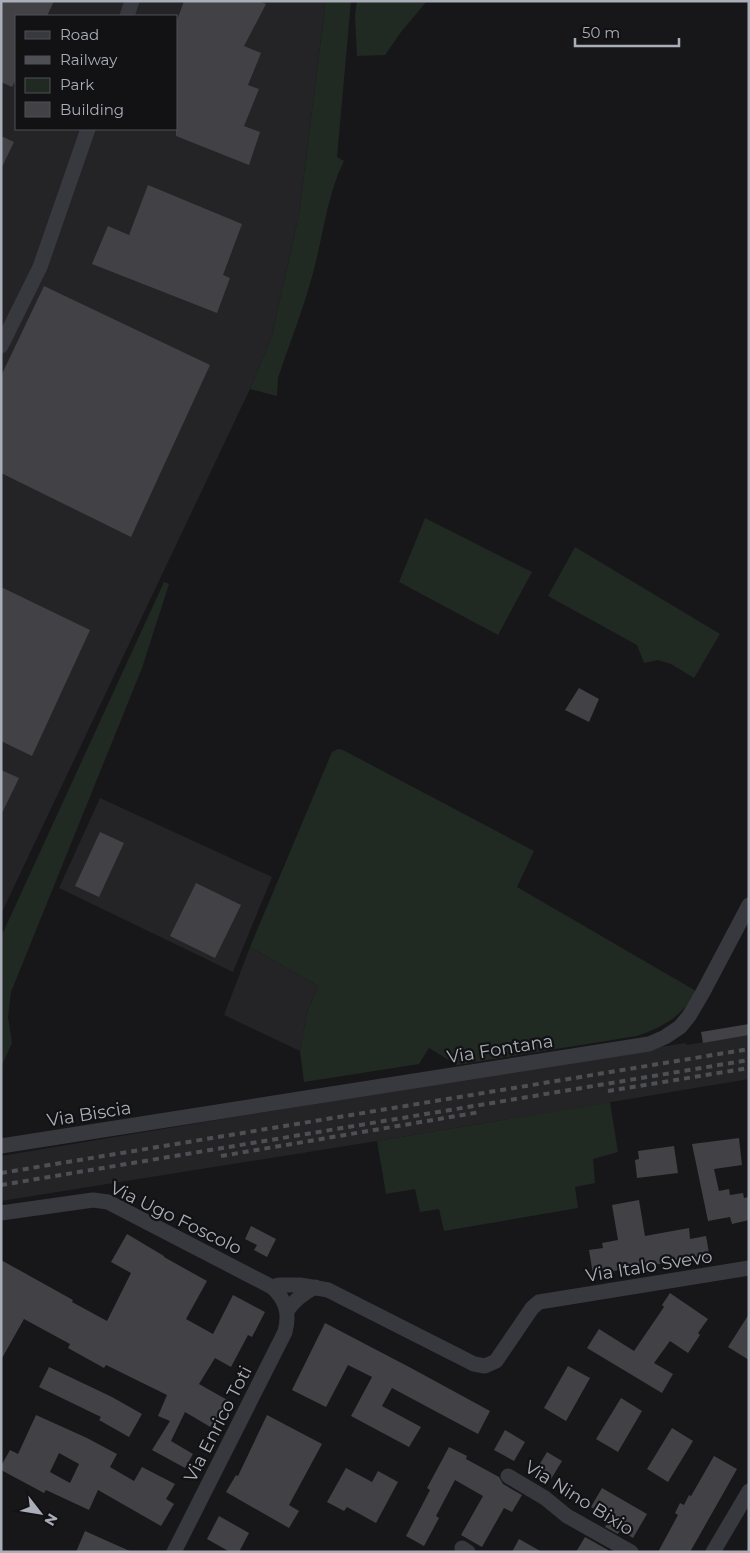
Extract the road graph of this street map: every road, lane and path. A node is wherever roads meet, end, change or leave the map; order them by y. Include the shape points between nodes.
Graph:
1 (132, 1) edge
2 (127, 15) edge
3 (88, 130) edge
4 (1, 346) edge
5 (749, 905) edge
6 (183, 1118) joint
7 (1, 1146) edge
8 (1, 1213) edge
9 (749, 1268) edge
10 (272, 1287) junction
11 (315, 1287) junction
12 (287, 1311) junction
13 (508, 1476) dead end
14 (749, 1492) edge
15 (174, 1552) edge
16 (631, 1552) edge
17 (713, 1552) edge

1 - 2 street
3 - 4 street via 40,267
5 - 6 street, Via Fontana via 689,1016 680,1027 649,1044
6 - 7 street, Via Biscia
8 - 10 street, Via Ugo Foscolo via 93,1200 108,1202
9 - 11 street, Via Italo Svevo via 539,1302 496,1361 485,1366 474,1364 335,1293
10 - 11 street
10 - 12 street, Via Ugo Foscolo via 280,1294
11 - 12 street via 294,1301
12 - 15 street, Via Enrico Toti via 288,1321 283,1337
13 - 16 street, Via Nino Bixio via 545,1498 567,1516
14 - 17 street

